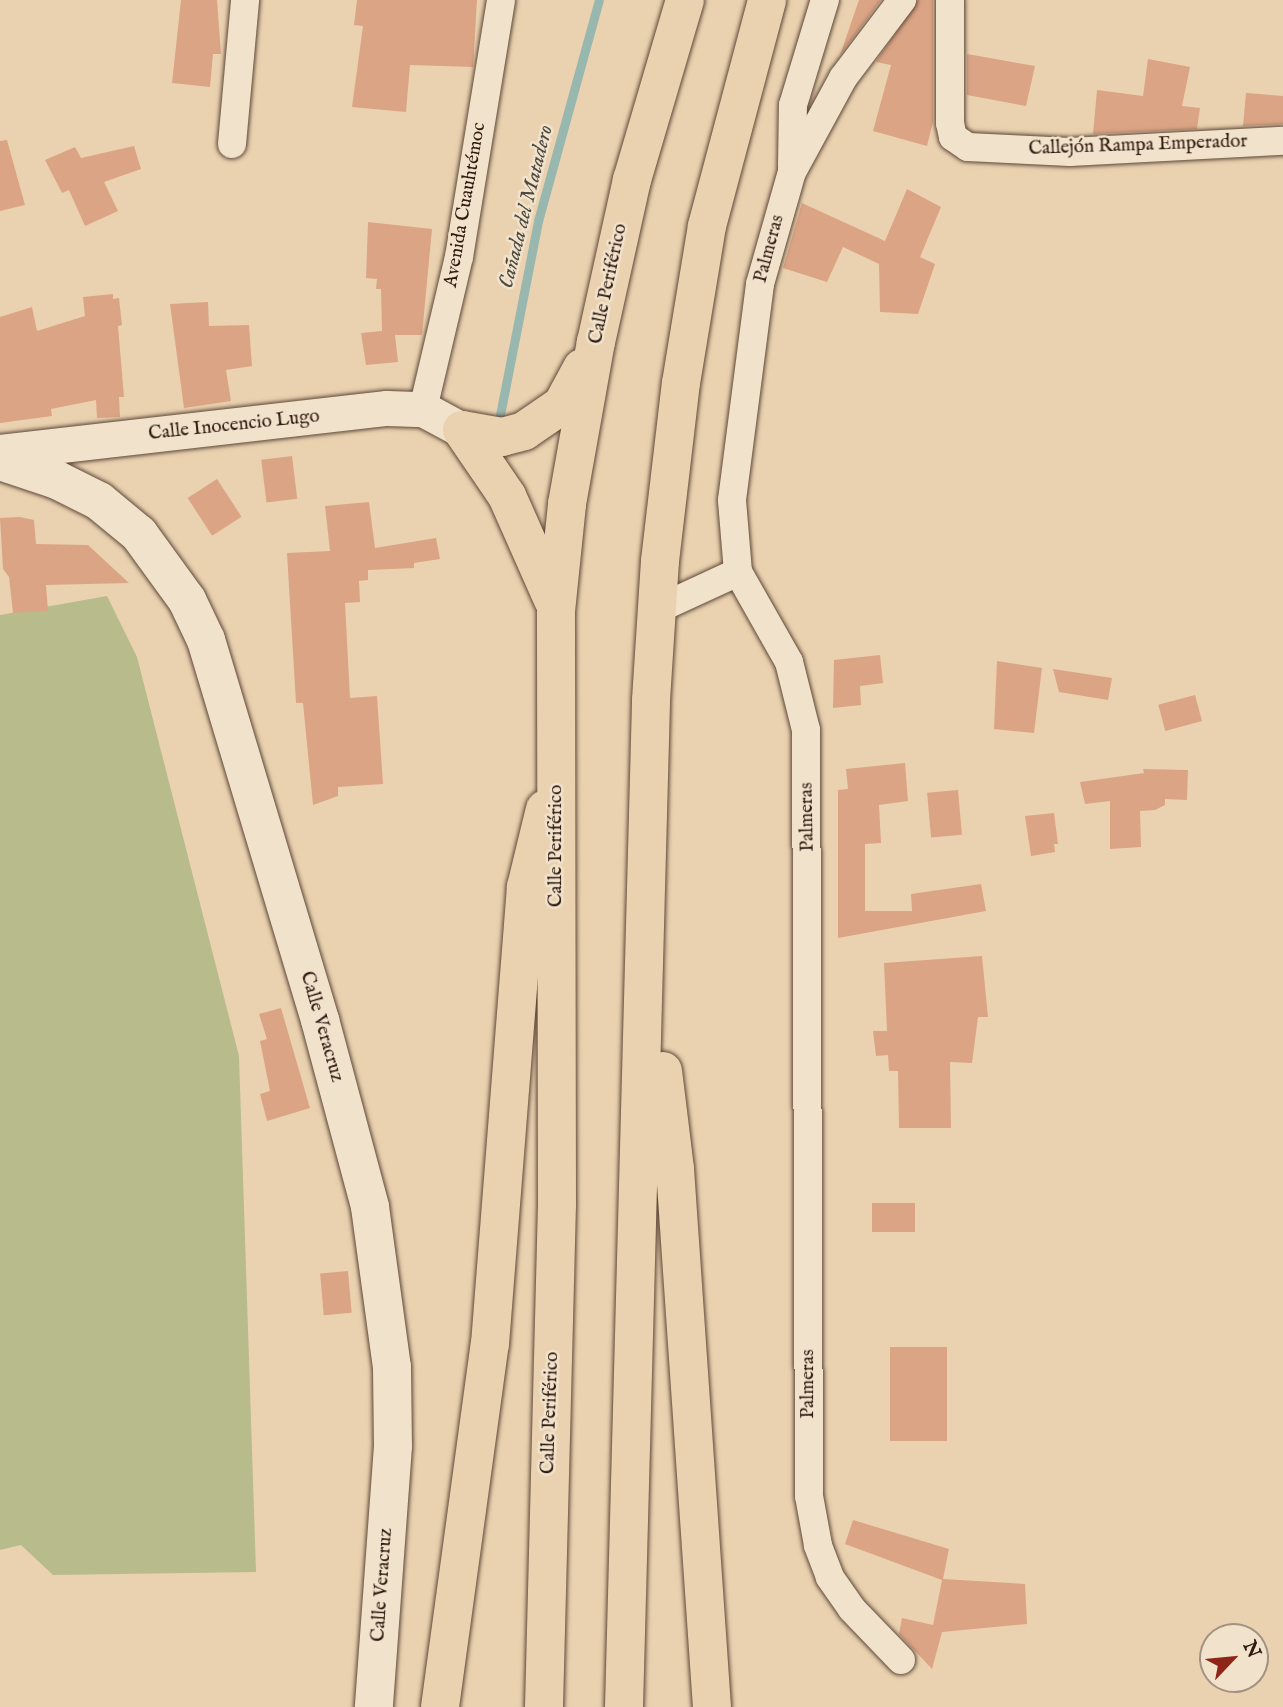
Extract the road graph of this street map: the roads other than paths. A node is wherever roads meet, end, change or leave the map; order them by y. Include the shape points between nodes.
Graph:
1 (245, 0) edge
2 (501, 0) edge
3 (685, 0) edge
4 (767, 0) edge
5 (825, 0) edge
6 (902, 0) edge
7 (950, 0) edge
8 (1283, 141) edge
9 (232, 144) dead end
10 (792, 172) junction
11 (596, 342) junction
12 (422, 409) junction
13 (462, 430) junction
14 (0, 452) edge
15 (0, 461) edge
16 (738, 572) junction
17 (658, 609) junction
18 (556, 611) junction
19 (558, 774) junction
20 (648, 918) junction
21 (901, 1660) dead end
22 (374, 1707) edge
23 (440, 1707) edge
24 (544, 1707) edge
25 (624, 1707) edge
26 (712, 1707) edge

1 - 9 street
2 - 12 street, Avenida Cuauhtémoc via 459,257
3 - 11 highway, Calle Periférico via 632,180
4 - 17 highway via 707,226 681,383
5 - 10 street via 793,105
6 - 10 street, Palmeras via 843,78
7 - 8 street, Callejón Rampa Emperador via 953,137 968,147 1070,152
10 - 16 street, Palmeras via 760,284 738,442 732,500
11 - 13 highway via 562,405 545,419 502,437
11 - 18 highway, Calle Periférico via 567,504
12 - 13 street, Calle Inocencio Lugo
12 - 14 street, Calle Inocencio Lugo via 387,408
13 - 18 highway via 526,532
15 - 22 main road, Calle Veracruz via 57,480 99,501 139,534 187,600 206,640 309,981 370,1207 392,1367 393,1446
16 - 17 street
16 - 21 street, Palmeras via 789,662 806,730 809,1496 818,1545 830,1577 852,1609
17 - 20 highway via 651,700
18 - 19 highway, Calle Periférico
19 - 23 highway via 537,833 526,887 490,1344
19 - 24 highway, Calle Periférico via 557,1204
20 - 25 highway
20 - 26 highway via 675,1169

